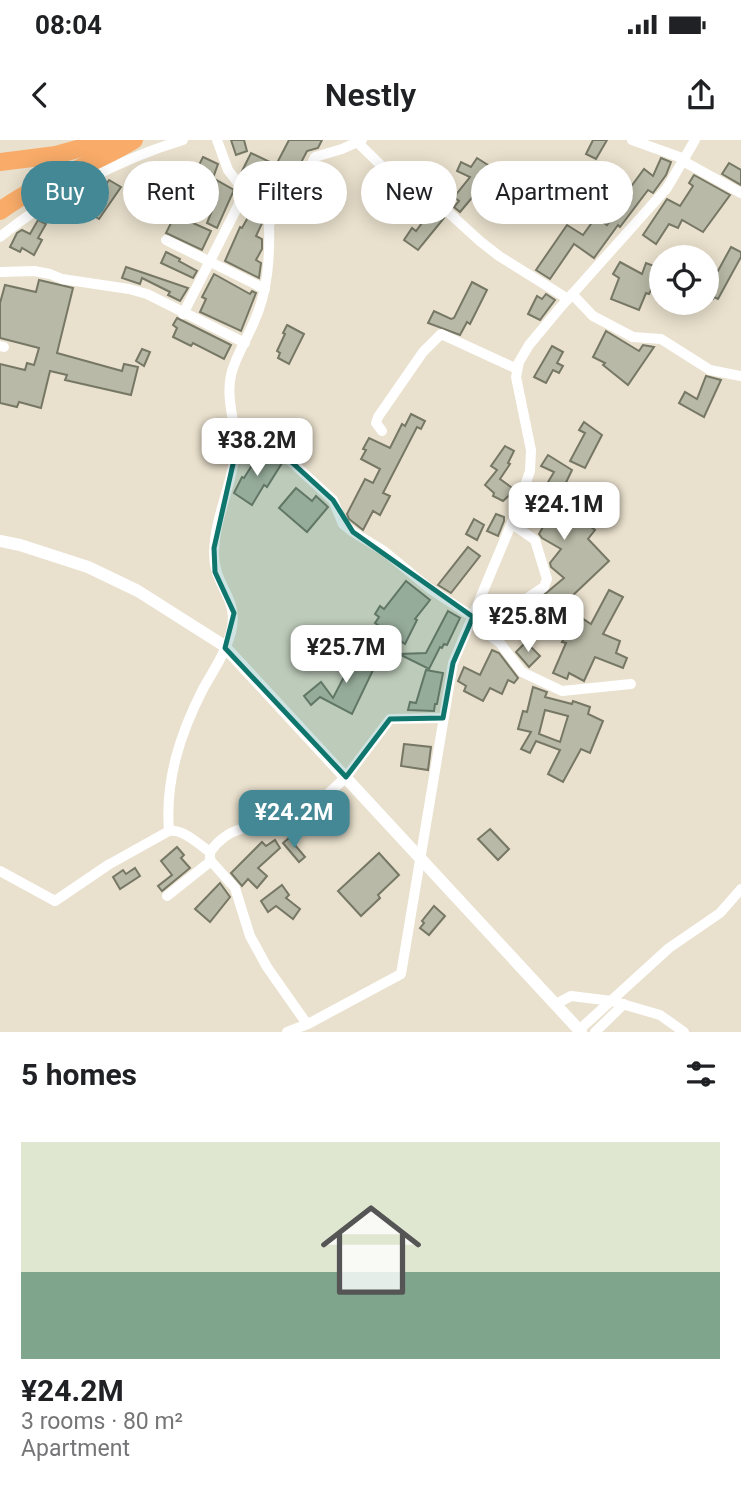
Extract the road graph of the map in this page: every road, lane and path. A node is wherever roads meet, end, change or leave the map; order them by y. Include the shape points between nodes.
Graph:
1 (70, 140) edge
2 (109, 140) edge
3 (134, 140) edge
4 (183, 140) edge
5 (217, 140) edge
6 (632, 140) edge
7 (695, 140) edge
8 (358, 141) edge
9 (0, 151) edge
10 (684, 160) junction
11 (377, 161) edge
12 (0, 162) edge
13 (741, 193) edge
14 (0, 211) edge
15 (457, 220) edge
16 (0, 237) edge
17 (166, 240) dead end
18 (209, 262) junction
19 (0, 272) edge
20 (265, 289) junction
21 (570, 296) junction
22 (183, 314) junction
23 (244, 343) junction
24 (517, 369) junction
25 (741, 376) edge
26 (234, 426) junction
27 (382, 431) dead end
28 (512, 524) junction
29 (0, 541) edge
30 (471, 621) junction
31 (481, 629) junction
32 (225, 648) junction
33 (631, 684) dead end
34 (443, 718) junction
35 (346, 777) junction
36 (169, 831) junction
37 (419, 855) junction
38 (210, 857) junction
39 (0, 871) edge
40 (741, 888) edge
41 (167, 896) dead end
42 (612, 1000) junction
43 (556, 1004) junction
44 (624, 1004) junction
45 (307, 1024) junction
46 (580, 1031) edge
47 (287, 1032) edge
48 (595, 1032) edge
49 (684, 1032) edge

1 - 9 highway
2 - 12 highway via 55,155
3 - 14 highway
4 - 16 street via 67,191
5 - 18 street via 228,170 244,192
6 - 10 street
7 - 10 street
8 - 11 street
8 - 20 street via 315,157 292,204 269,223
10 - 13 street
10 - 21 street via 667,188
15 - 21 street via 499,256
17 - 18 street
18 - 20 street
18 - 22 street
19 - 22 street via 34,271 129,289
20 - 23 street
21 - 24 street via 529,345
21 - 25 street via 593,316 633,337 661,339 710,370
22 - 23 street
23 - 26 street via 230,384
24 - 27 street via 441,334 378,417 376,423
24 - 28 street via 531,461
26 - 30 street via 262,435 333,500 343,524
26 - 32 street via 233,464 214,548 215,572 234,613
28 - 30 street
28 - 31 street via 535,540 547,579 544,587
29 - 32 street via 88,567 148,597
30 - 31 street
30 - 34 street via 453,663
31 - 33 street via 503,647 522,672 562,691
32 - 35 street
32 - 36 street via 181,736 172,768
34 - 35 street via 390,719
34 - 37 street
35 - 37 street
35 - 38 street via 298,823 235,829 223,837
36 - 38 street via 177,830
36 - 39 street via 55,901
37 - 43 street
37 - 45 street via 401,974
38 - 41 street
38 - 45 street via 235,888 250,936
40 - 42 street via 720,913 669,948
42 - 43 street via 571,996
42 - 44 street
42 - 46 street
43 - 46 street
44 - 48 street
44 - 49 street via 660,1015
45 - 47 street

